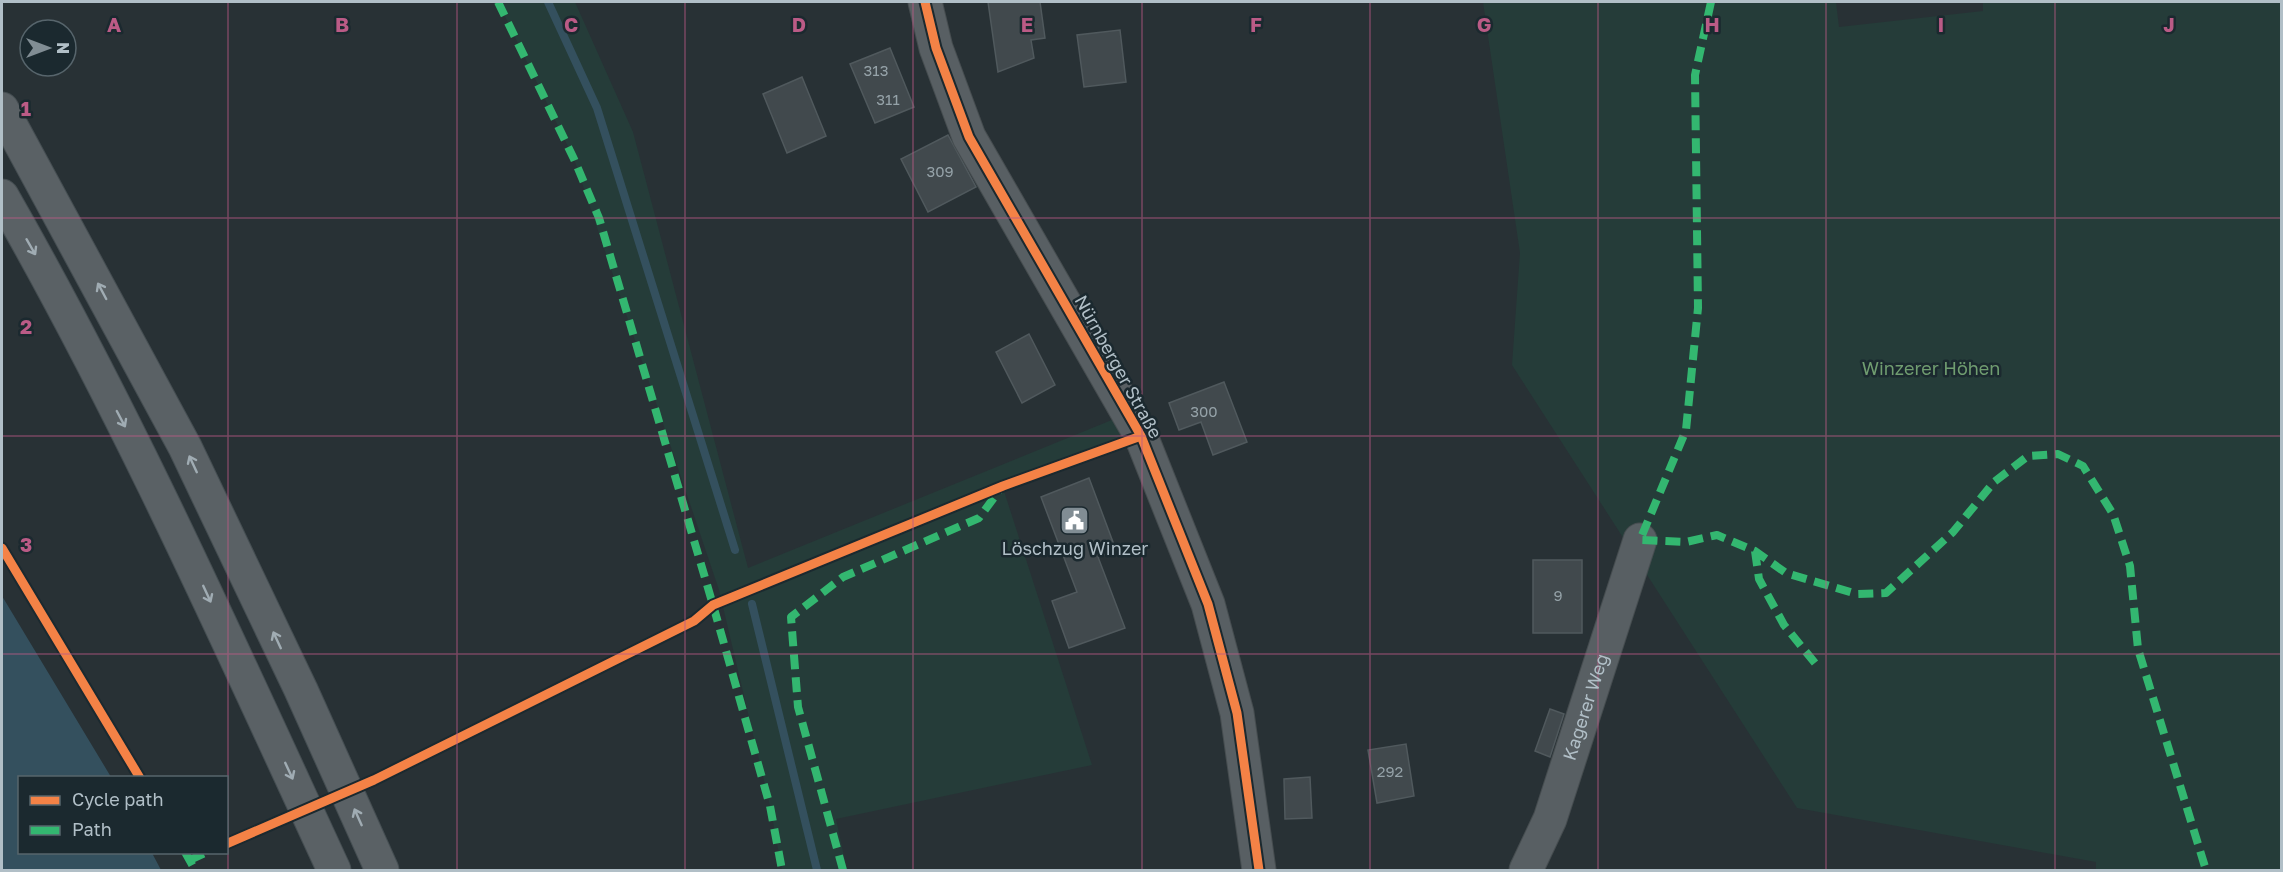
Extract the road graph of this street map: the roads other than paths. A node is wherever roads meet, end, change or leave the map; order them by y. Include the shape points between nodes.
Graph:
1 (925, 2) edge
2 (2, 109) edge
3 (2, 196) edge
4 (1640, 540) dead end
5 (334, 870) edge
6 (382, 870) edge
7 (1259, 870) edge
8 (1526, 870) edge

1 - 7 street, Nürnberger Straße via 936,48 969,137 1141,436 1208,603 1237,713
6 -> 2 main road via 185,447
3 -> 5 main road via 158,489
4 - 8 street, Kagerer Weg via 1550,819

